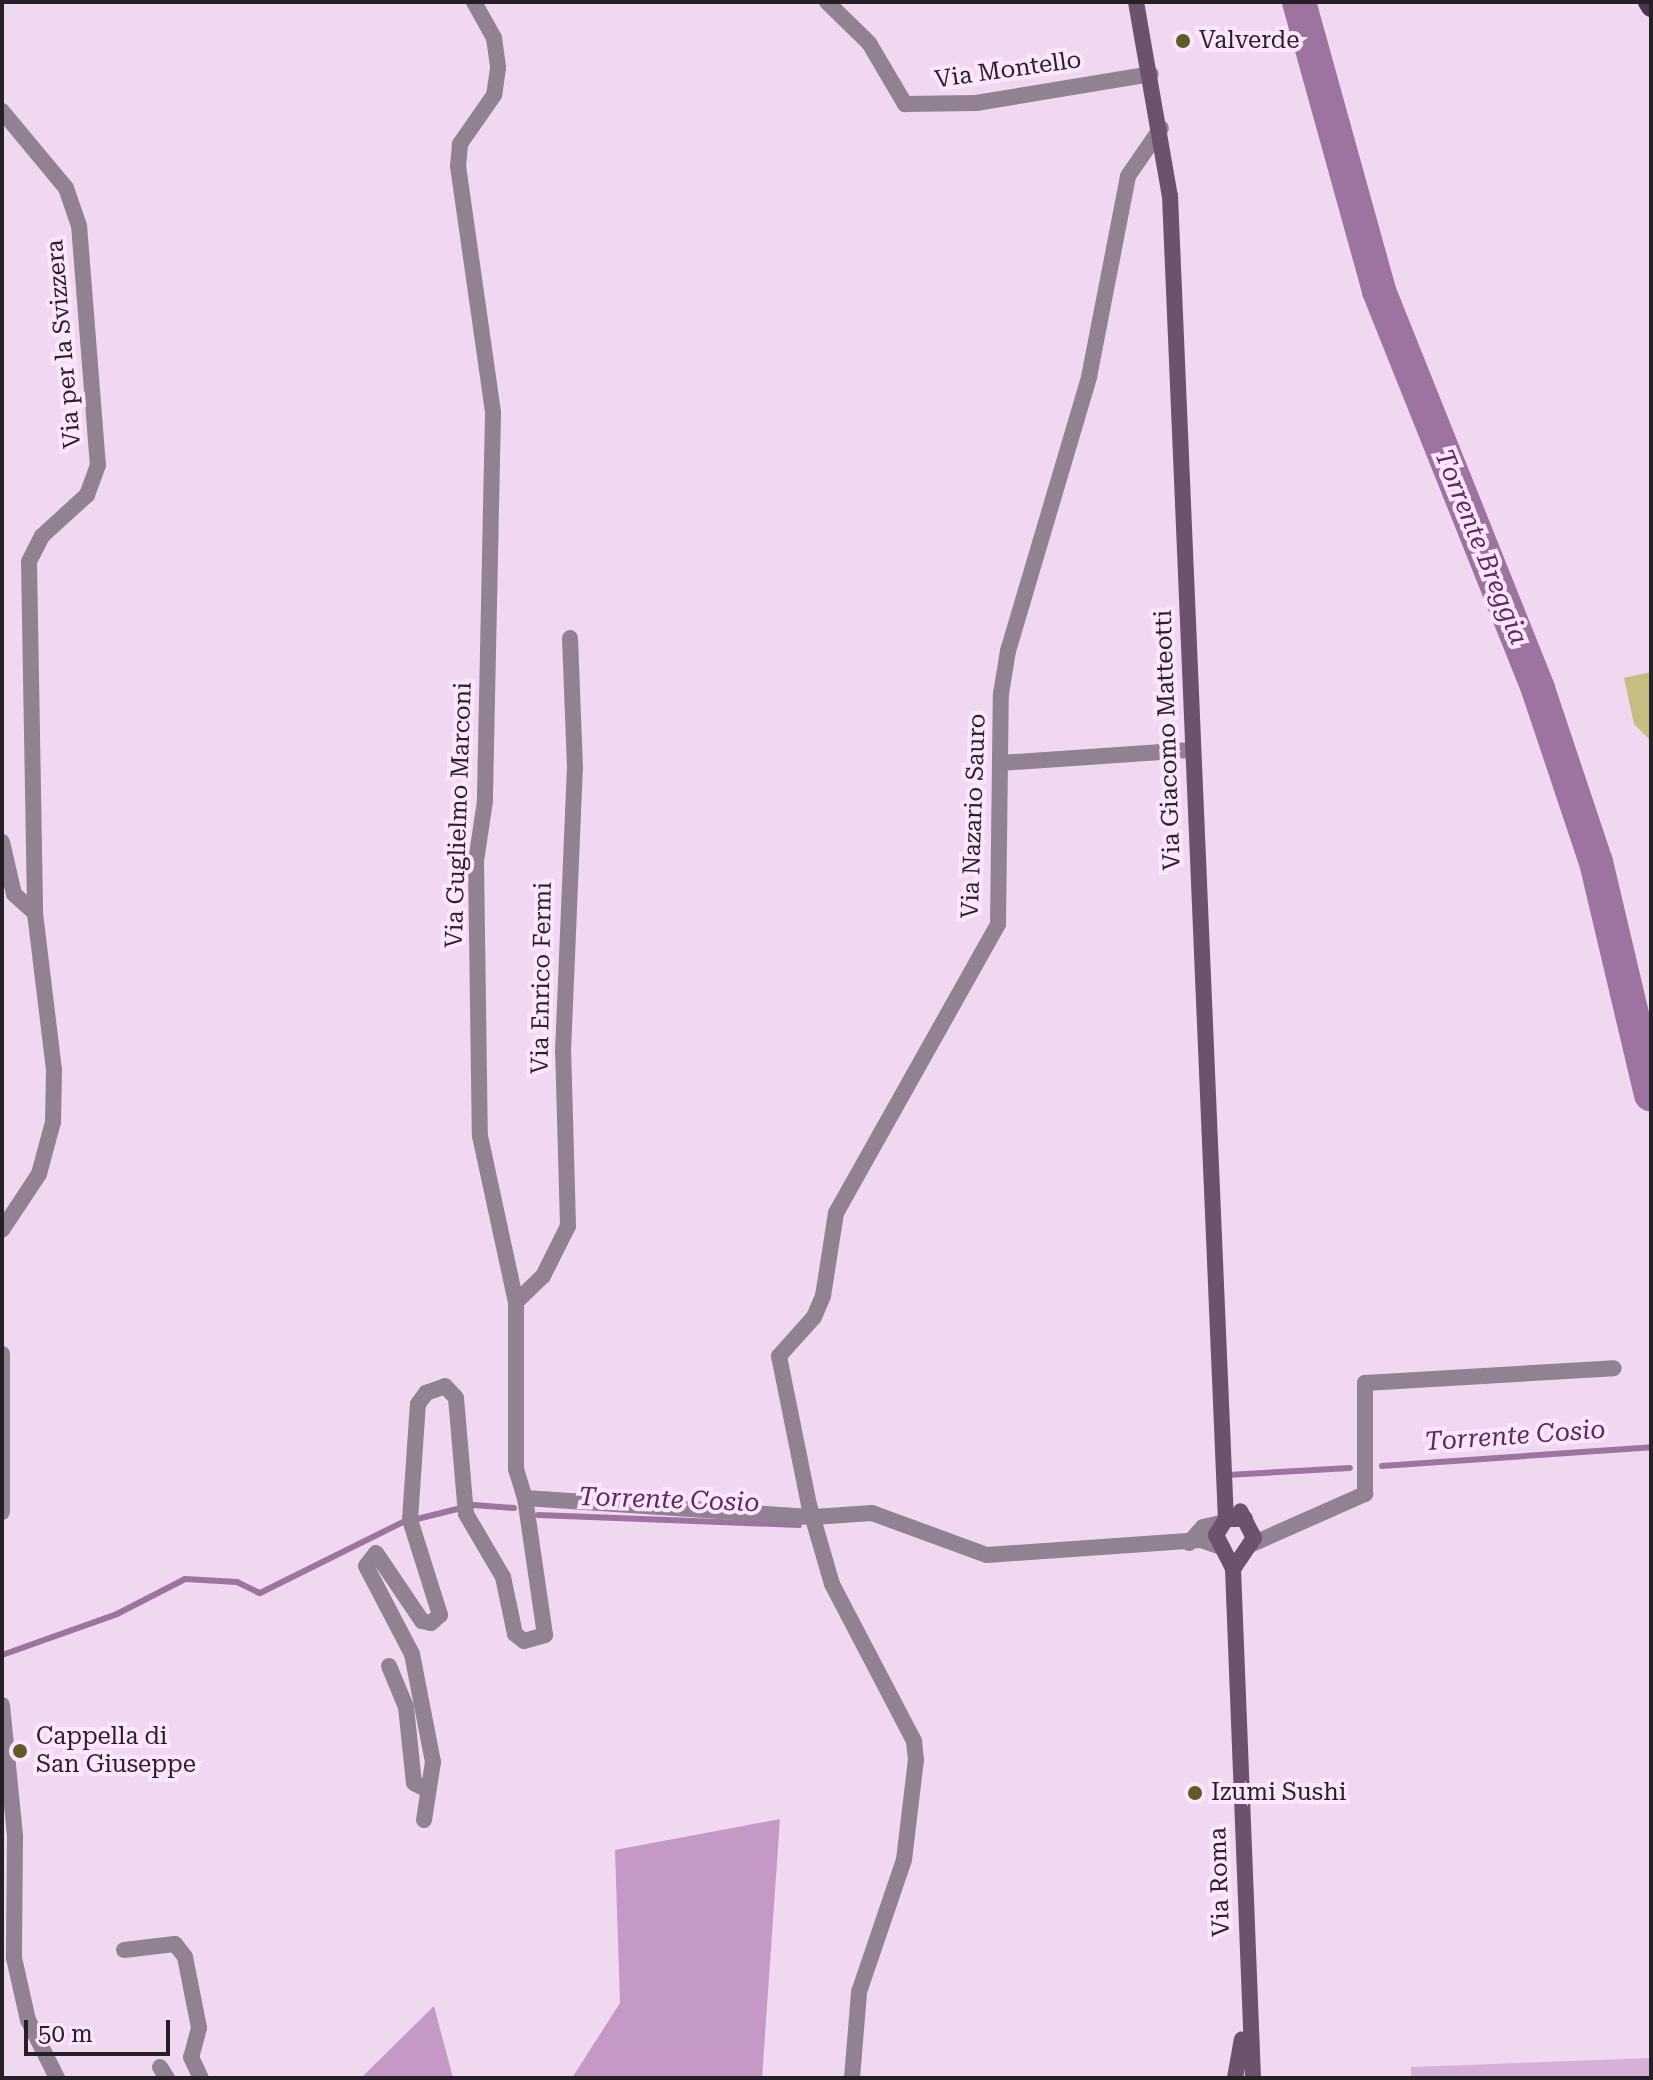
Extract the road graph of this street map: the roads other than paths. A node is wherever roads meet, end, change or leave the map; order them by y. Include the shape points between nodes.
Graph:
1 (474, 2) edge
2 (827, 2) edge
3 (1136, 2) edge
4 (1151, 74) junction
5 (2, 111) edge
6 (1161, 128) junction
7 (570, 638) dead end
8 (1191, 750) junction
9 (1000, 763) junction
10 (2, 842) edge
11 (35, 913) junction
12 (2, 1230) edge
13 (516, 1302) junction
14 (2, 1354) edge
15 (1614, 1368) dead end
16 (1226, 1479) junction
17 (525, 1498) junction
18 (2, 1512) edge
19 (814, 1517) junction
20 (1245, 1519) junction
21 (1223, 1521) junction
22 (1189, 1543) junction
23 (1248, 1548) junction
24 (1223, 1549) junction
25 (1233, 1569) junction
26 (389, 1666) dead end
27 (2, 1705) edge
28 (426, 1789) junction
29 (424, 1820) dead end
30 (124, 1950) dead end
31 (1248, 2002) junction
32 (57, 2078) edge
33 (201, 2078) edge
34 (852, 2078) edge
35 (1235, 2078) edge
36 (1253, 2078) edge

1 - 13 street, Via Guglielmo Marconi via 494,38 498,68 494,95 460,144 458,166 493,413 485,801 476,861 480,1136
2 - 4 street, Via Montello via 869,43 905,104 976,103
3 - 4 street, Via Giacomo Matteotti
4 - 6 street, Via Giacomo Matteotti
5 - 11 street, Via per la Svizzera via 66,188 79,225 98,465 87,495 42,536 29,562
6 - 8 street, Via Giacomo Matteotti via 1170,196
6 - 9 street, Via Nazario Sauro via 1128,176 1089,377 1008,651
7 - 13 street, Via Enrico Fermi via 575,768 563,1052 568,1226 543,1276
8 - 9 street
8 - 16 street, Via Giacomo Matteotti
9 - 19 street, Via Nazario Sauro via 998,924 836,1213 823,1296 814,1317 781,1347
10 - 11 street via 14,894
11 - 12 street, Via per la Svizzera via 54,1070 53,1122 39,1174
13 - 17 street, Via Guglielmo Marconi via 516,1469
14 - 18 street
15 - 23 street via 1365,1383 1365,1494
16 - 20 street
16 - 21 street
17 - 19 street
17 - 28 street, Via Guglielmo Marconi via 545,1635 524,1641 515,1634 503,1577 464,1508 456,1398 445,1386 418,1404 409,1509 440,1615 431,1623 422,1621 376,1553 366,1566 412,1654 433,1762
19 - 22 street via 880,1514 987,1555
19 - 34 street via 841,1607 899,1712 916,1760 904,1860 859,1992
20 - 21 street
20 - 23 street via 1254,1532
21 - 22 street via 1203,1527
21 - 24 street
22 - 24 street
23 - 24 street
23 - 25 street
24 - 25 street, Via Roma
25 - 31 street, Via Roma
26 - 28 street via 406,1707 414,1783
27 - 32 street via 15,1836 16,1972 28,2020
28 - 29 street
30 - 33 street via 175,1944 185,1957 199,2028 191,2057
31 - 35 street, Via Roma
31 - 36 street, Via Roma

